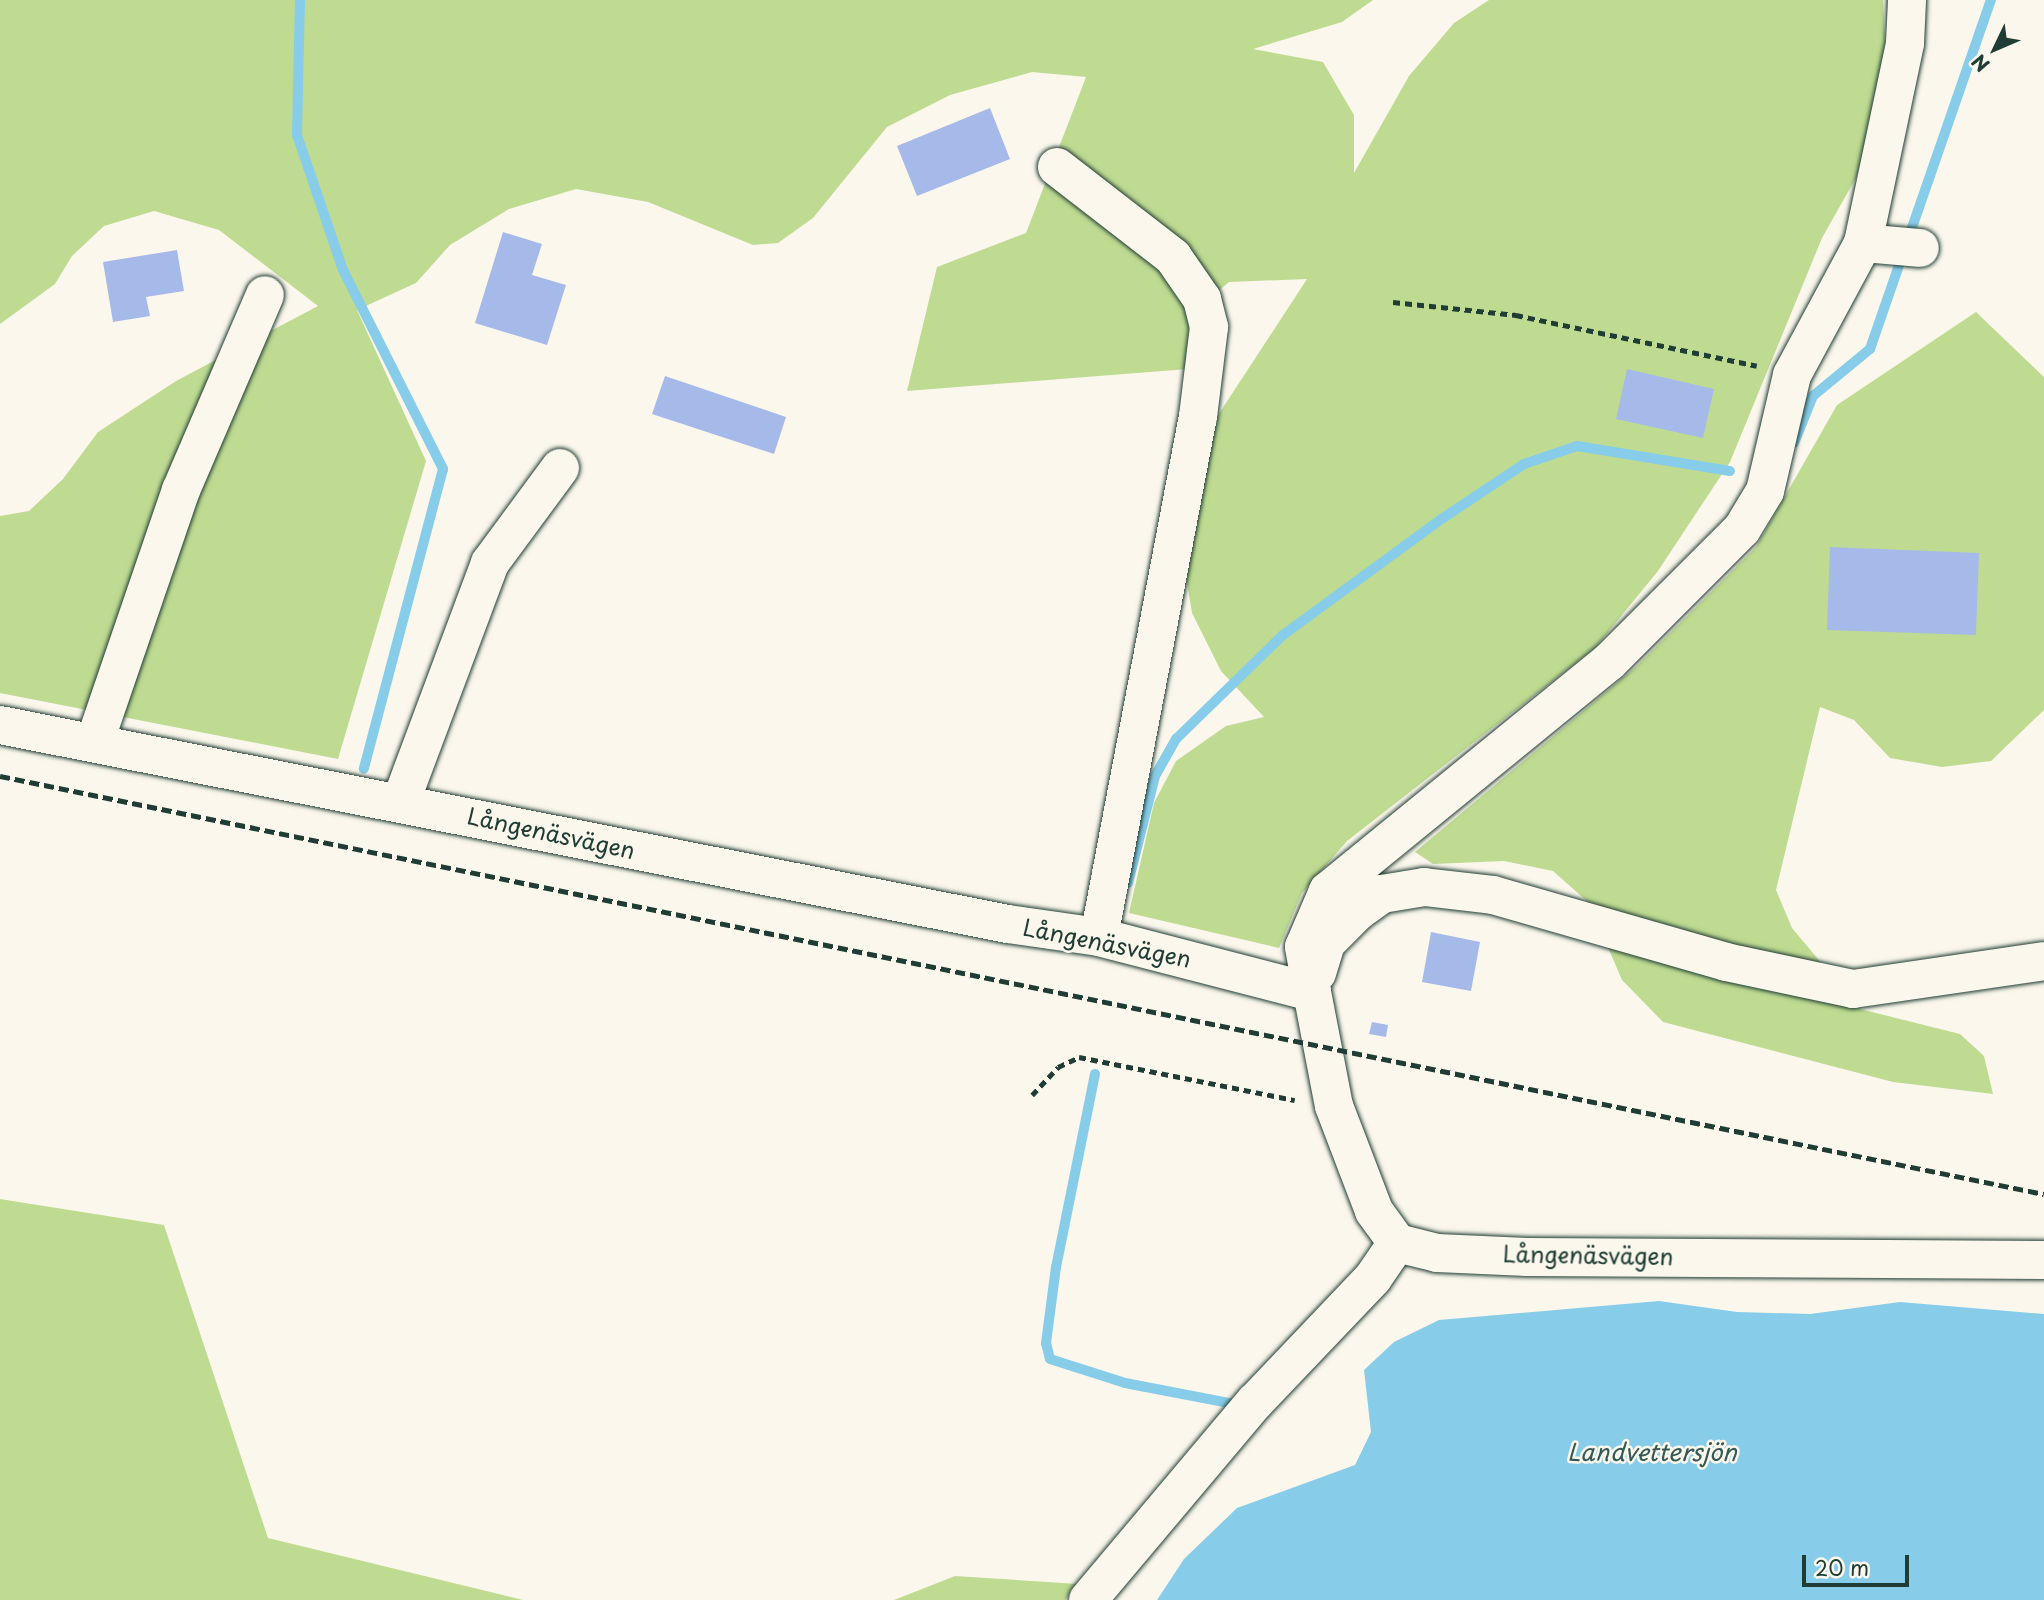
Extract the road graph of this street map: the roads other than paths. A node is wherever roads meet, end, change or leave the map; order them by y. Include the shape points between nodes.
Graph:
1 (1907, 0) edge
2 (1057, 167) dead end
3 (265, 295) dead end
4 (560, 468) dead end
5 (0, 725) edge
6 (95, 741) junction
7 (401, 801) junction
8 (1099, 937) junction
9 (2044, 961) edge
10 (1312, 992) junction
11 (1397, 1243) junction
12 (2044, 1260) edge
13 (1088, 1600) edge

1 - 10 street via 1893,244 1792,375 1765,491 1742,529 1609,662 1328,891 1304,947
2 - 8 street via 1173,257 1202,299 1209,327 1196,430
3 - 6 street via 181,490
4 - 7 street via 490,564
5 - 6 street, Långenäsvägen
6 - 7 street, Långenäsvägen
7 - 8 street, Långenäsvägen via 743,873
8 - 10 street, Långenäsvägen
9 - 10 street via 1853,989 1726,962 1493,895 1424,887 1382,894 1357,912 1326,943
10 - 11 street via 1335,1105 1374,1211
11 - 12 street, Långenäsvägen via 1437,1253 1527,1257
11 - 13 street via 1364,1289 1255,1402

